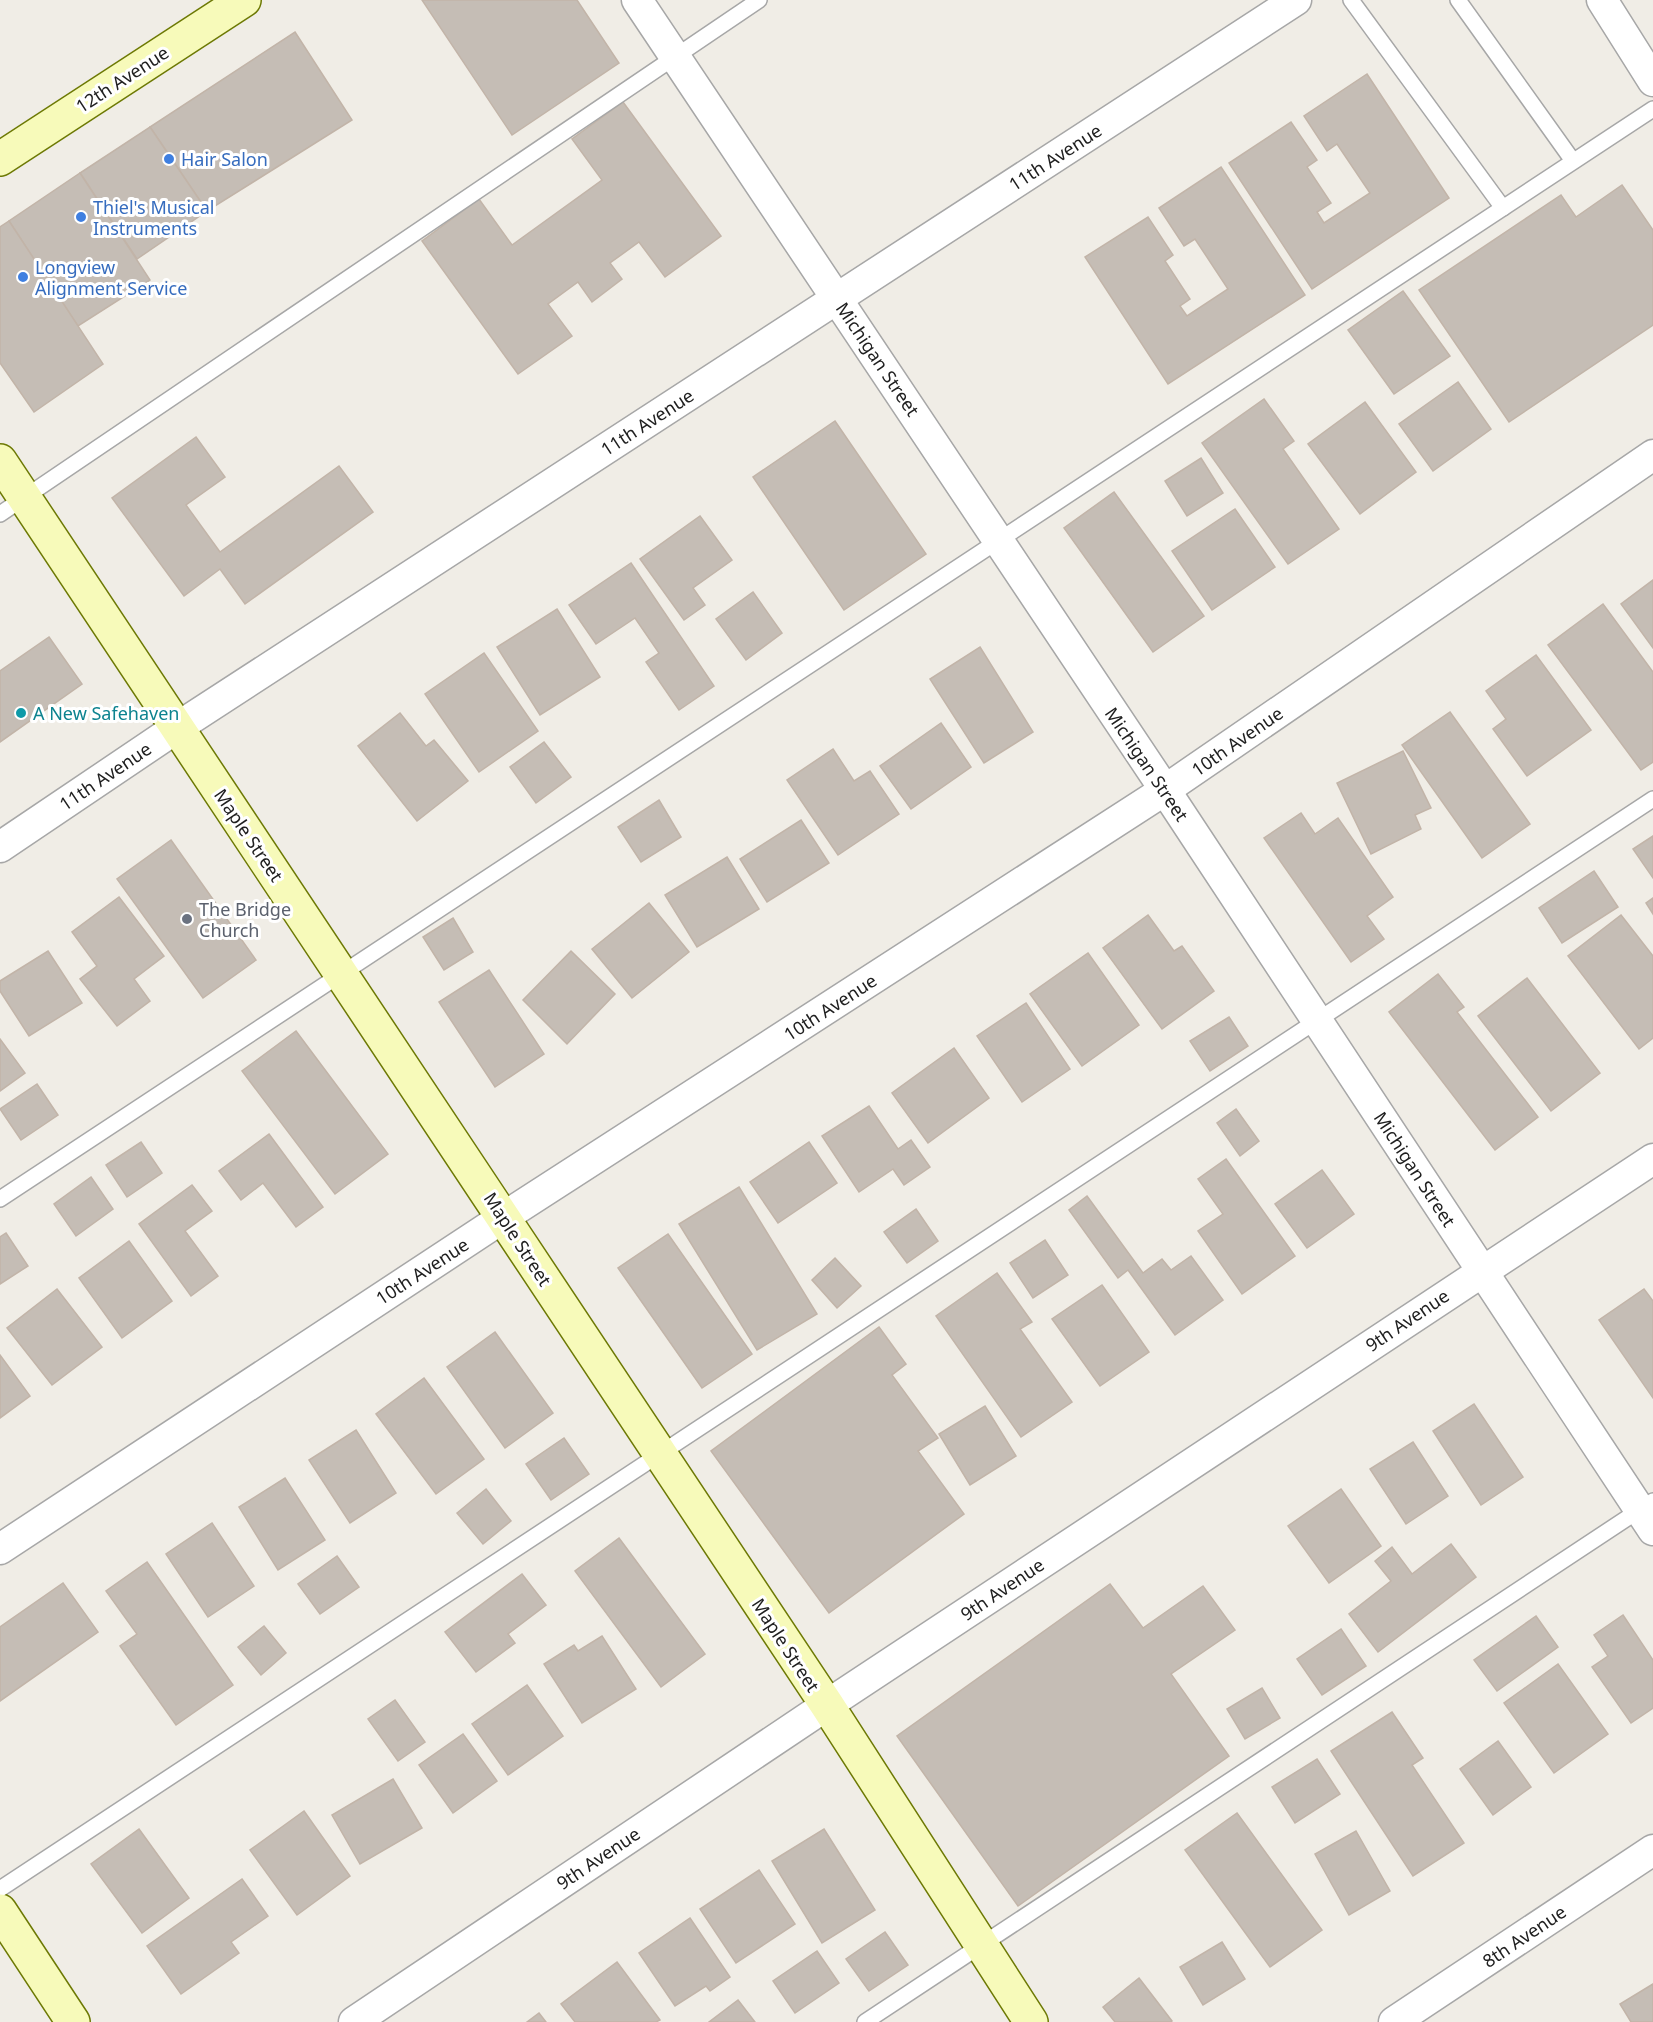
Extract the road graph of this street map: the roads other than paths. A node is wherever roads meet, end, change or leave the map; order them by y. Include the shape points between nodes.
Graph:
1 (244, 0) edge
2 (637, 0) edge
3 (759, 0) edge
4 (1296, 0) edge
5 (1351, 0) edge
6 (1458, 0) edge
7 (1602, 0) edge
8 (674, 57) junction
9 (1653, 81) edge
10 (1653, 109) edge
11 (0, 159) edge
12 (1573, 161) junction
13 (1503, 208) junction
14 (837, 298) junction
15 (1653, 455) edge
16 (0, 460) edge
17 (12, 506) edge
18 (999, 541) junction
19 (178, 727) junction
20 (1165, 790) junction
21 (1653, 799) edge
22 (0, 847) edge
23 (342, 974) junction
24 (1317, 1021) junction
25 (1653, 1159) edge
26 (0, 1199) edge
27 (504, 1217) junction
28 (1482, 1271) junction
29 (660, 1454) junction
30 (1649, 1514) edge
31 (0, 1549) edge
32 (827, 1706) junction
33 (1653, 1850) edge
34 (0, 1889) edge
35 (0, 1911) edge
36 (981, 1945) junction
37 (73, 2022) edge
38 (354, 2022) edge
39 (865, 2022) edge
40 (1031, 2022) edge
41 (1394, 2022) edge

1 - 11 street, 12th Avenue
2 - 8 street, Michigan Street
3 - 8 lane
4 - 14 street, 11th Avenue
5 - 13 lane
6 - 12 lane
7 - 9 street
8 - 14 street, Michigan Street
8 - 17 lane
10 - 12 lane
12 - 13 lane
13 - 18 lane
14 - 18 street, Michigan Street
14 - 19 street, 11th Avenue
15 - 20 street, 10th Avenue
16 - 17 street, Maple Street
17 - 19 street, Maple Street
18 - 20 street, Michigan Street
18 - 23 lane
19 - 22 street, 11th Avenue
19 - 23 street, Maple Street
20 - 24 street, Michigan Street
20 - 27 street, 10th Avenue
21 - 24 lane
23 - 26 lane
23 - 27 street, Maple Street
24 - 28 street, Michigan Street
24 - 29 lane
25 - 28 street, 9th Avenue
27 - 29 street, Maple Street
27 - 31 street, 10th Avenue
28 - 30 street, Michigan Street
28 - 32 street, 9th Avenue
29 - 32 street, Maple Street
29 - 34 lane
30 - 36 lane
32 - 36 street, Maple Street
32 - 38 street, 9th Avenue
33 - 41 street, 8th Avenue
35 - 37 street
36 - 39 lane
36 - 40 street, Maple Street

